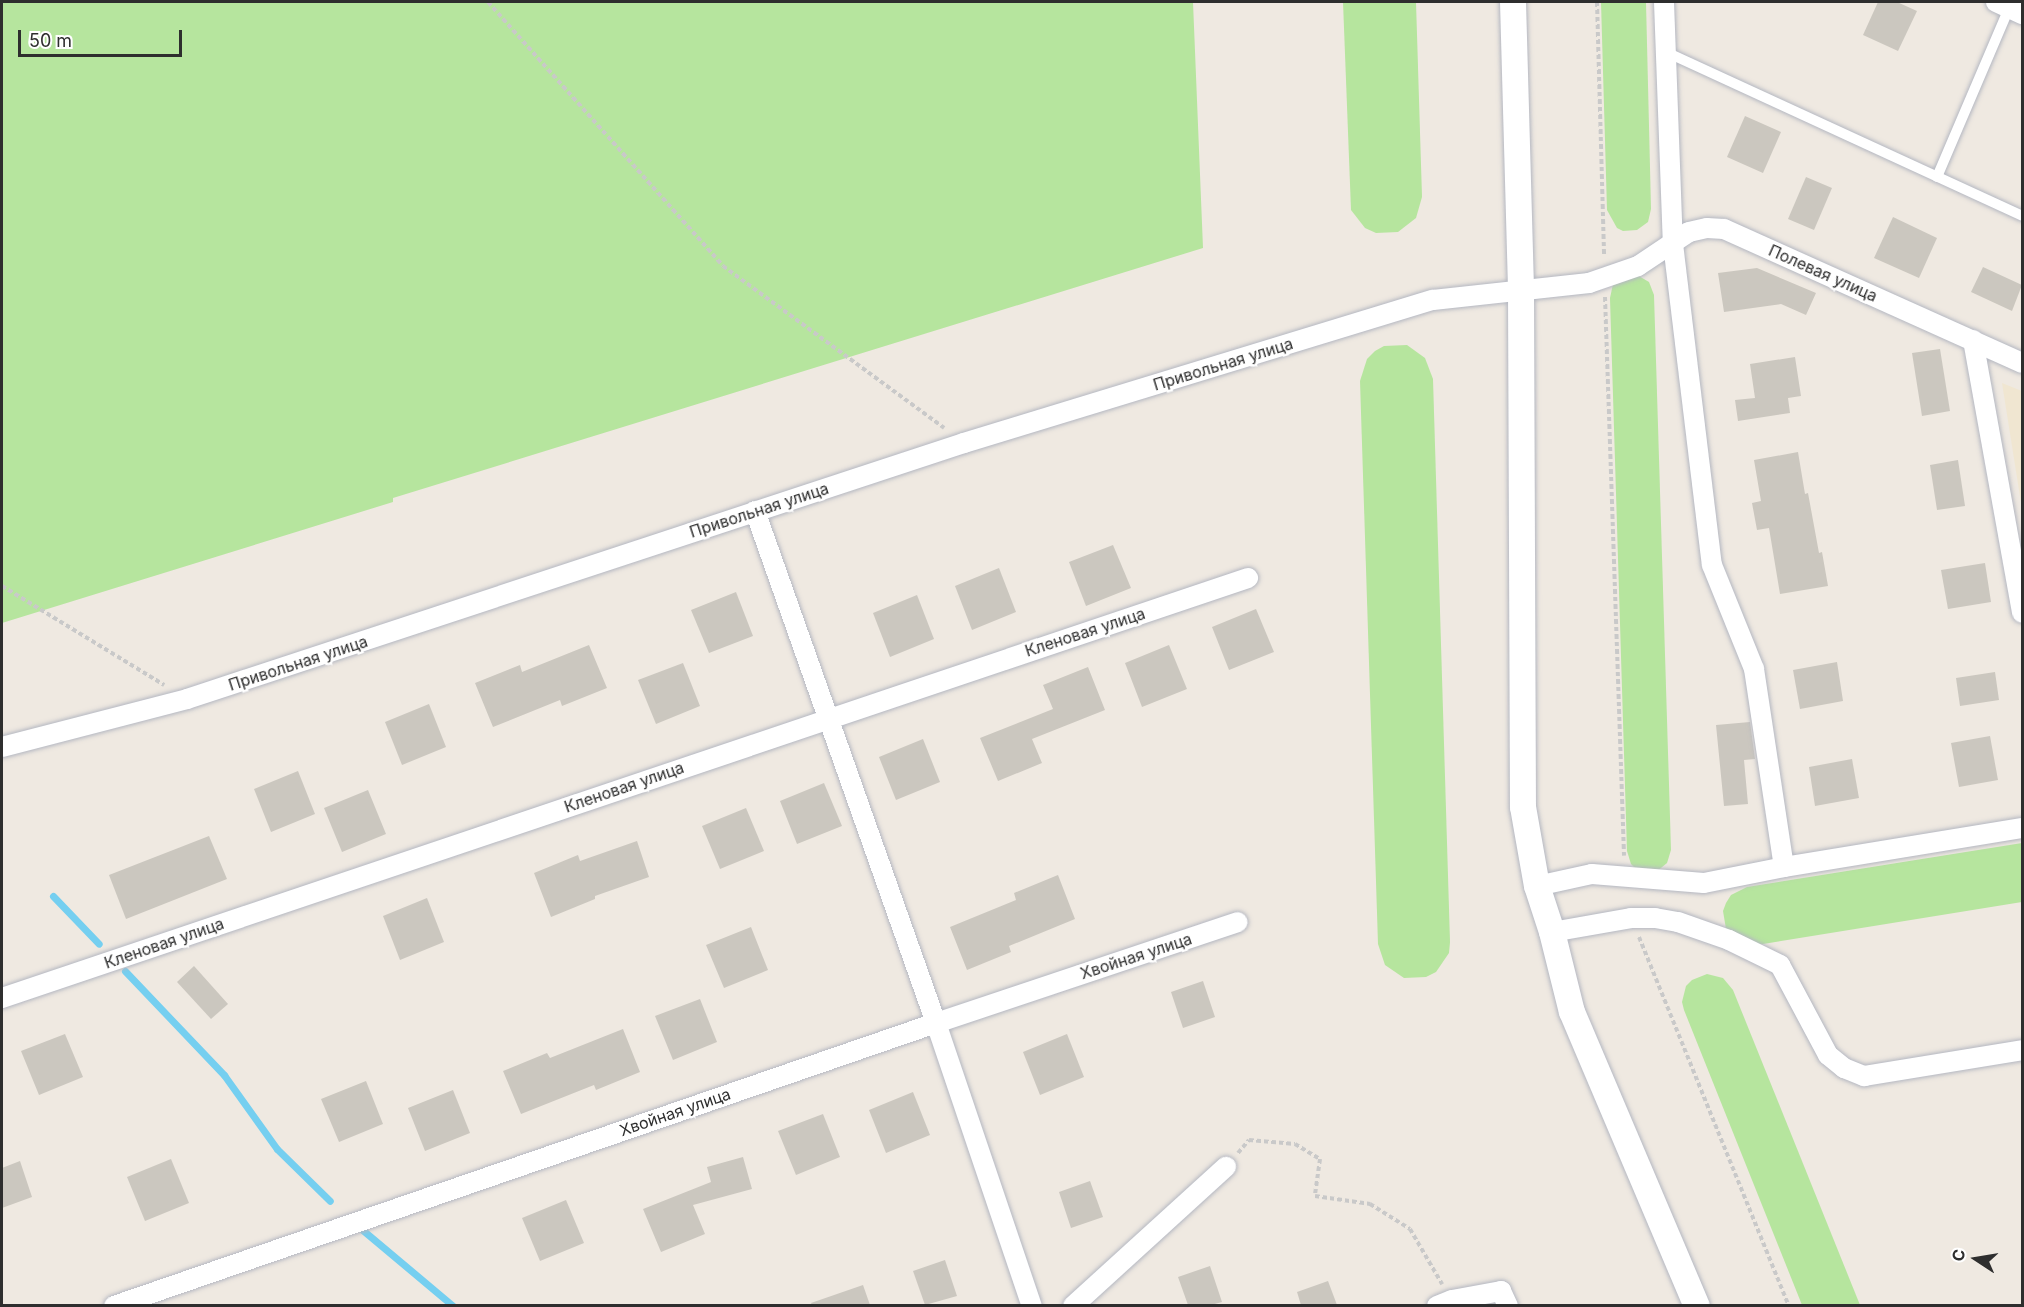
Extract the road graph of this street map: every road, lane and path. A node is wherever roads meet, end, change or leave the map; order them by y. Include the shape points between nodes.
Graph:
1 (488, 2) edge
2 (1513, 2) edge
3 (1598, 2) edge
4 (1664, 2) edge
5 (2009, 8) edge
6 (1666, 52) junction
7 (1937, 177) junction
8 (2022, 216) edge
9 (1673, 244) junction
10 (1604, 278) junction
11 (1521, 291) junction
12 (1974, 340) junction
13 (2022, 363) edge
14 (963, 443) junction
15 (755, 511) junction
16 (1248, 578) dead end
17 (2, 586) edge
18 (2022, 613) edge
19 (187, 699) junction
20 (826, 718) junction
21 (2, 747) edge
22 (2022, 828) edge
23 (1784, 867) junction
24 (1624, 876) junction
25 (1536, 886) junction
26 (1631, 918) junction
27 (1238, 922) dead end
28 (1552, 932) junction
29 (2, 998) edge
30 (936, 1023) junction
31 (2022, 1050) edge
32 (1226, 1167) joint
33 (1505, 1298) edge
34 (1444, 1303) edge
35 (114, 1305) edge
36 (1032, 1305) edge
37 (1073, 1305) edge
38 (1697, 1305) edge
39 (1789, 1305) edge

1 - 14 path via 723,266
2 - 11 street
3 - 10 path
4 - 6 street
5 - 7 lane
6 - 7 lane
6 - 9 street
7 - 8 lane
9 - 10 street, Полевая улица via 1638,266
9 - 12 street, Полевая улица via 1689,232 1724,229
9 - 23 street via 1712,565 1754,669
10 - 11 street, Привольная улица
10 - 24 path
11 - 14 street, Привольная улица via 1433,300
11 - 25 street via 1523,807
12 - 13 street, Полевая улица
12 - 18 street
14 - 15 street, Привольная улица
15 - 19 street, Привольная улица
15 - 20 street
16 - 20 street, Кленовая улица
17 - 19 path
19 - 21 street, Привольная улица
20 - 29 street, Кленовая улица
20 - 30 street
22 - 23 street
23 - 24 street via 1704,883
24 - 25 street via 1592,874
25 - 28 street
26 - 28 street
26 - 31 street via 1678,922 1729,940 1780,965 1828,1055 1863,1077
26 - 39 path
27 - 30 street, Хвойная улица
28 - 38 street via 1572,1012
30 - 35 street, Хвойная улица
30 - 36 street
32 - 34 path via 1249,1140 1294,1144 1320,1159 1316,1196 1370,1204 1410,1229
32 - 37 street
33 - 34 street

